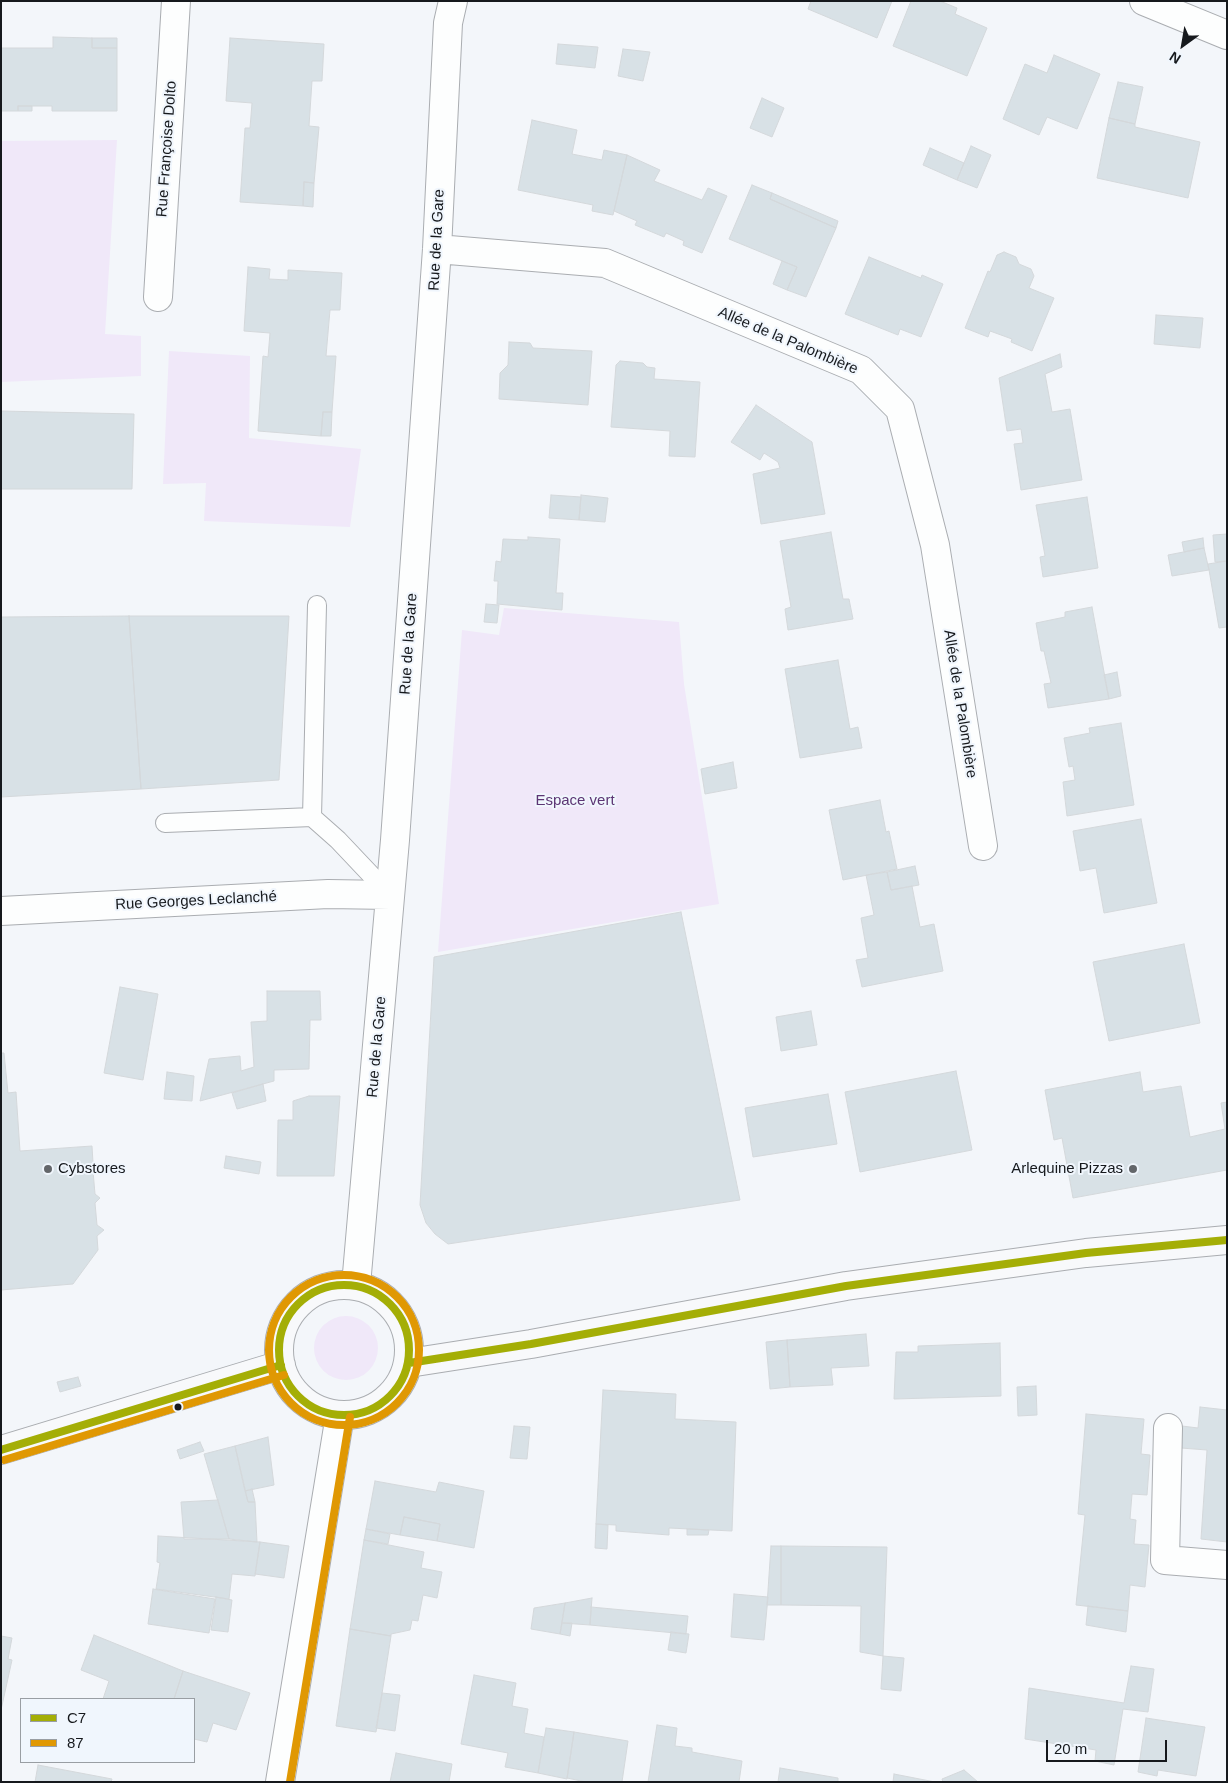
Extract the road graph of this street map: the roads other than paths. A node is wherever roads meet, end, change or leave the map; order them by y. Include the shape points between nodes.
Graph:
1 (176, 1) edge
2 (453, 1) edge
3 (1144, 1) edge
4 (1227, 35) edge
5 (437, 249) junction
6 (158, 297) dead end
7 (317, 604) dead end
8 (312, 817) junction
9 (166, 823) dead end
10 (983, 846) dead end
11 (390, 895) junction
12 (1, 911) edge
13 (1227, 1240) edge
14 (356, 1285) junction
15 (409, 1363) junction
16 (281, 1366) junction
17 (340, 1416) junction
18 (1168, 1428) dead end
19 (1, 1450) edge
20 (1227, 1566) edge
21 (280, 1782) edge

1 - 6 street, Rue Françoise Dolto
2 - 5 street, Rue de la Gare via 448,23
3 - 4 street
5 - 10 street, Allée de la Palombière via 605,263 861,370 900,408 935,545
5 - 11 street, Rue de la Gare
7 - 8 lane
8 - 9 lane
8 - 11 lane
11 - 12 street, Rue Georges Leclanché via 328,894
11 - 14 street, Rue de la Gare
13 - 15 street via 1086,1253 846,1286
14 - 15 street via 375,1292 396,1310 404,1322 410,1342
14 - 16 street via 337,1285 319,1290 290,1312 282,1329
15 - 17 street via 392,1396 359,1414
16 - 17 street via 289,1385 302,1400 320,1411
16 - 19 street
17 - 21 street
18 - 20 street via 1165,1560

